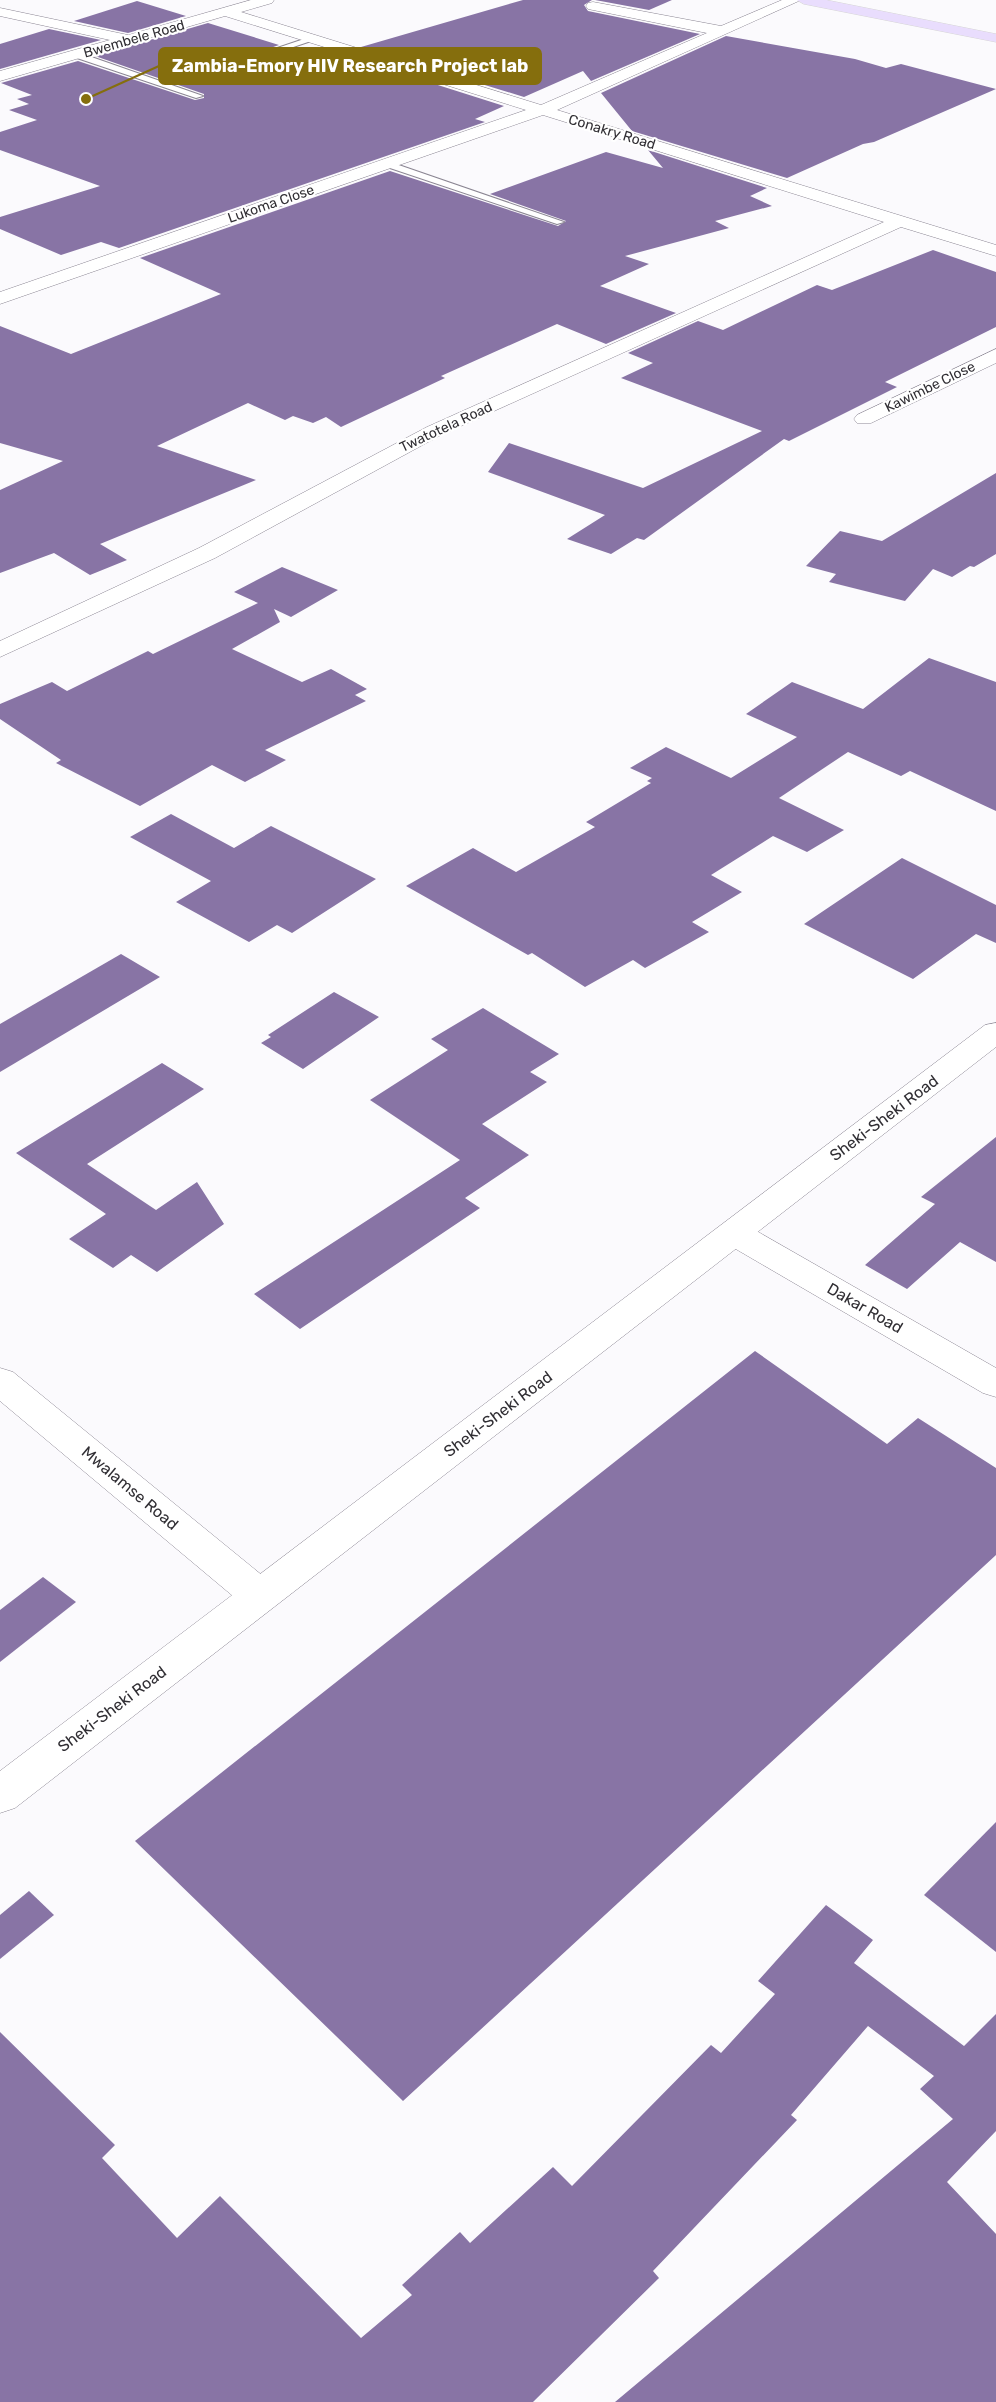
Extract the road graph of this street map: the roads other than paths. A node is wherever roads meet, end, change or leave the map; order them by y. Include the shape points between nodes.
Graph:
1 (267, 0) edge
2 (794, 0) edge
3 (804, 0) edge
4 (854, 0) edge
5 (593, 6) dead end
6 (0, 12) edge
7 (229, 13) junction
8 (996, 28) edge
9 (722, 31) junction
10 (996, 38) edge
11 (313, 39) junction
12 (131, 40) junction
13 (77, 55) junction
14 (219, 69) dead end
15 (0, 76) edge
16 (199, 96) dead end
17 (543, 110) junction
18 (387, 164) junction
19 (901, 221) junction
20 (560, 222) dead end
21 (996, 251) edge
22 (0, 298) edge
23 (996, 355) edge
24 (864, 419) dead end
25 (0, 650) edge
26 (996, 1032) edge
27 (734, 1233) junction
28 (0, 1381) edge
29 (996, 1384) edge
30 (260, 1596) junction
31 (0, 1795) edge

1 - 7 street, Bwembele Road
2 - 9 street, Lukoma Close
3 - 10 main road
4 - 8 main road
5 - 9 street
6 - 12 street
7 - 11 street, Conakry Road
7 - 12 street, Bwembele Road
9 - 17 street, Lukoma Close
11 - 14 lane
11 - 17 street, Conakry Road
12 - 13 street, Bwembele Road
13 - 15 street, Bwembele Road
13 - 16 lane
17 - 18 street, Lukoma Close
17 - 19 street, Conakry Road
18 - 20 lane
18 - 22 street, Lukoma Close
19 - 21 street, Conakry Road
19 - 25 street, Twatotela Road via 434,431 207,553
23 - 24 street, Kawimbe Close
26 - 27 street, Sheki-Sheki Road
27 - 29 street, Dakar Road
27 - 30 street, Sheki-Sheki Road
28 - 30 street, Mwalamse Road
30 - 31 street, Sheki-Sheki Road

